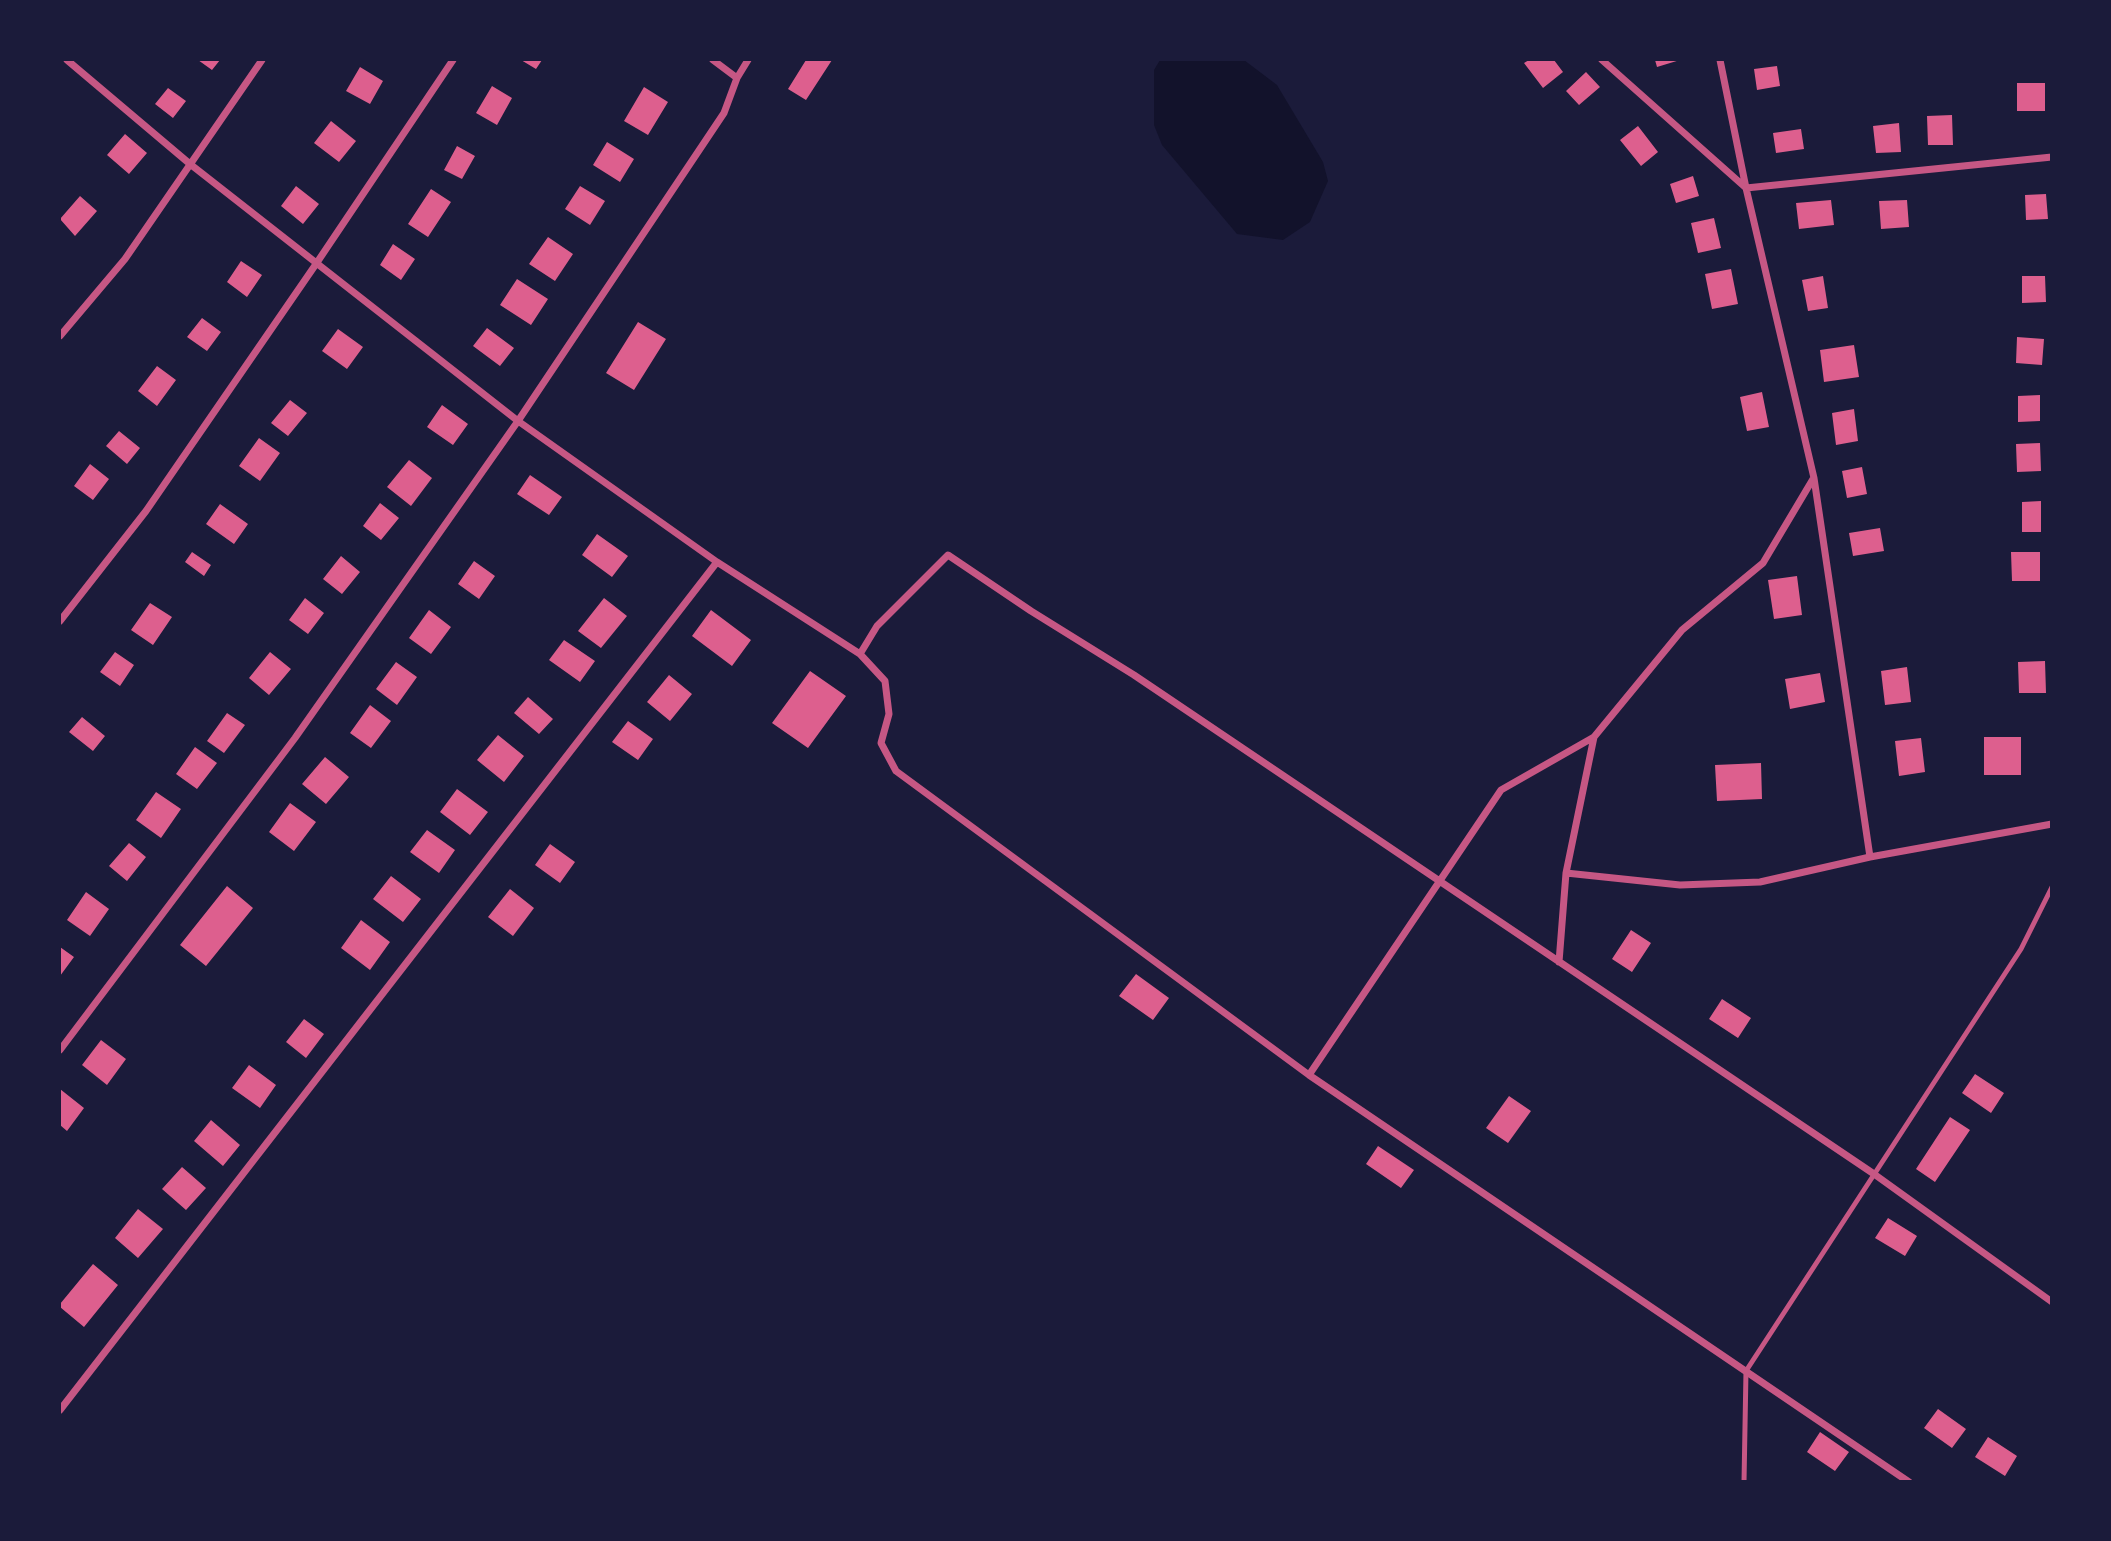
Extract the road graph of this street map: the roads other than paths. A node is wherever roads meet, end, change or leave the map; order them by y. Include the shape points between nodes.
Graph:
1 (67, 60) edge
2 (262, 60) edge
3 (453, 60) edge
4 (713, 60) edge
5 (748, 60) edge
6 (1602, 60) edge
7 (1720, 60) edge
8 (737, 78) junction
9 (2052, 157) edge
10 (190, 164) junction
11 (1746, 188) junction
12 (316, 264) junction
13 (60, 336) edge
14 (518, 421) junction
15 (1814, 478) junction
16 (717, 562) junction
17 (60, 621) edge
18 (860, 654) junction
19 (1594, 737) junction
20 (2052, 824) edge
21 (1870, 857) junction
22 (1566, 873) junction
23 (1440, 881) junction
24 (2052, 887) edge
25 (1559, 962) junction
26 (60, 1050) edge
27 (1309, 1075) junction
28 (1874, 1174) junction
29 (2052, 1302) edge
30 (1746, 1371) junction
31 (60, 1410) edge
32 (1744, 1482) edge
33 (1909, 1482) edge

1 - 10 street
2 - 10 street
3 - 12 street
4 - 8 street
5 - 8 street
6 - 11 street
7 - 11 street
8 - 14 street via 724,113
9 - 11 street
10 - 12 street
10 - 13 street via 125,259
11 - 15 street
12 - 14 street
12 - 17 street via 146,511
14 - 16 street
14 - 26 street via 295,738
15 - 19 street via 1763,563 1682,630
15 - 21 street
16 - 18 street
16 - 31 street
18 - 23 street via 877,626 948,555
18 - 27 street via 886,681 889,714 881,743 896,771
19 - 22 street
19 - 23 street via 1501,790
20 - 21 street
21 - 22 street via 1760,882 1680,885
22 - 25 street
23 - 25 street
23 - 27 street
24 - 28 lane via 2021,949
25 - 28 street
27 - 30 street
28 - 29 street
28 - 30 lane
30 - 32 lane
30 - 33 street

